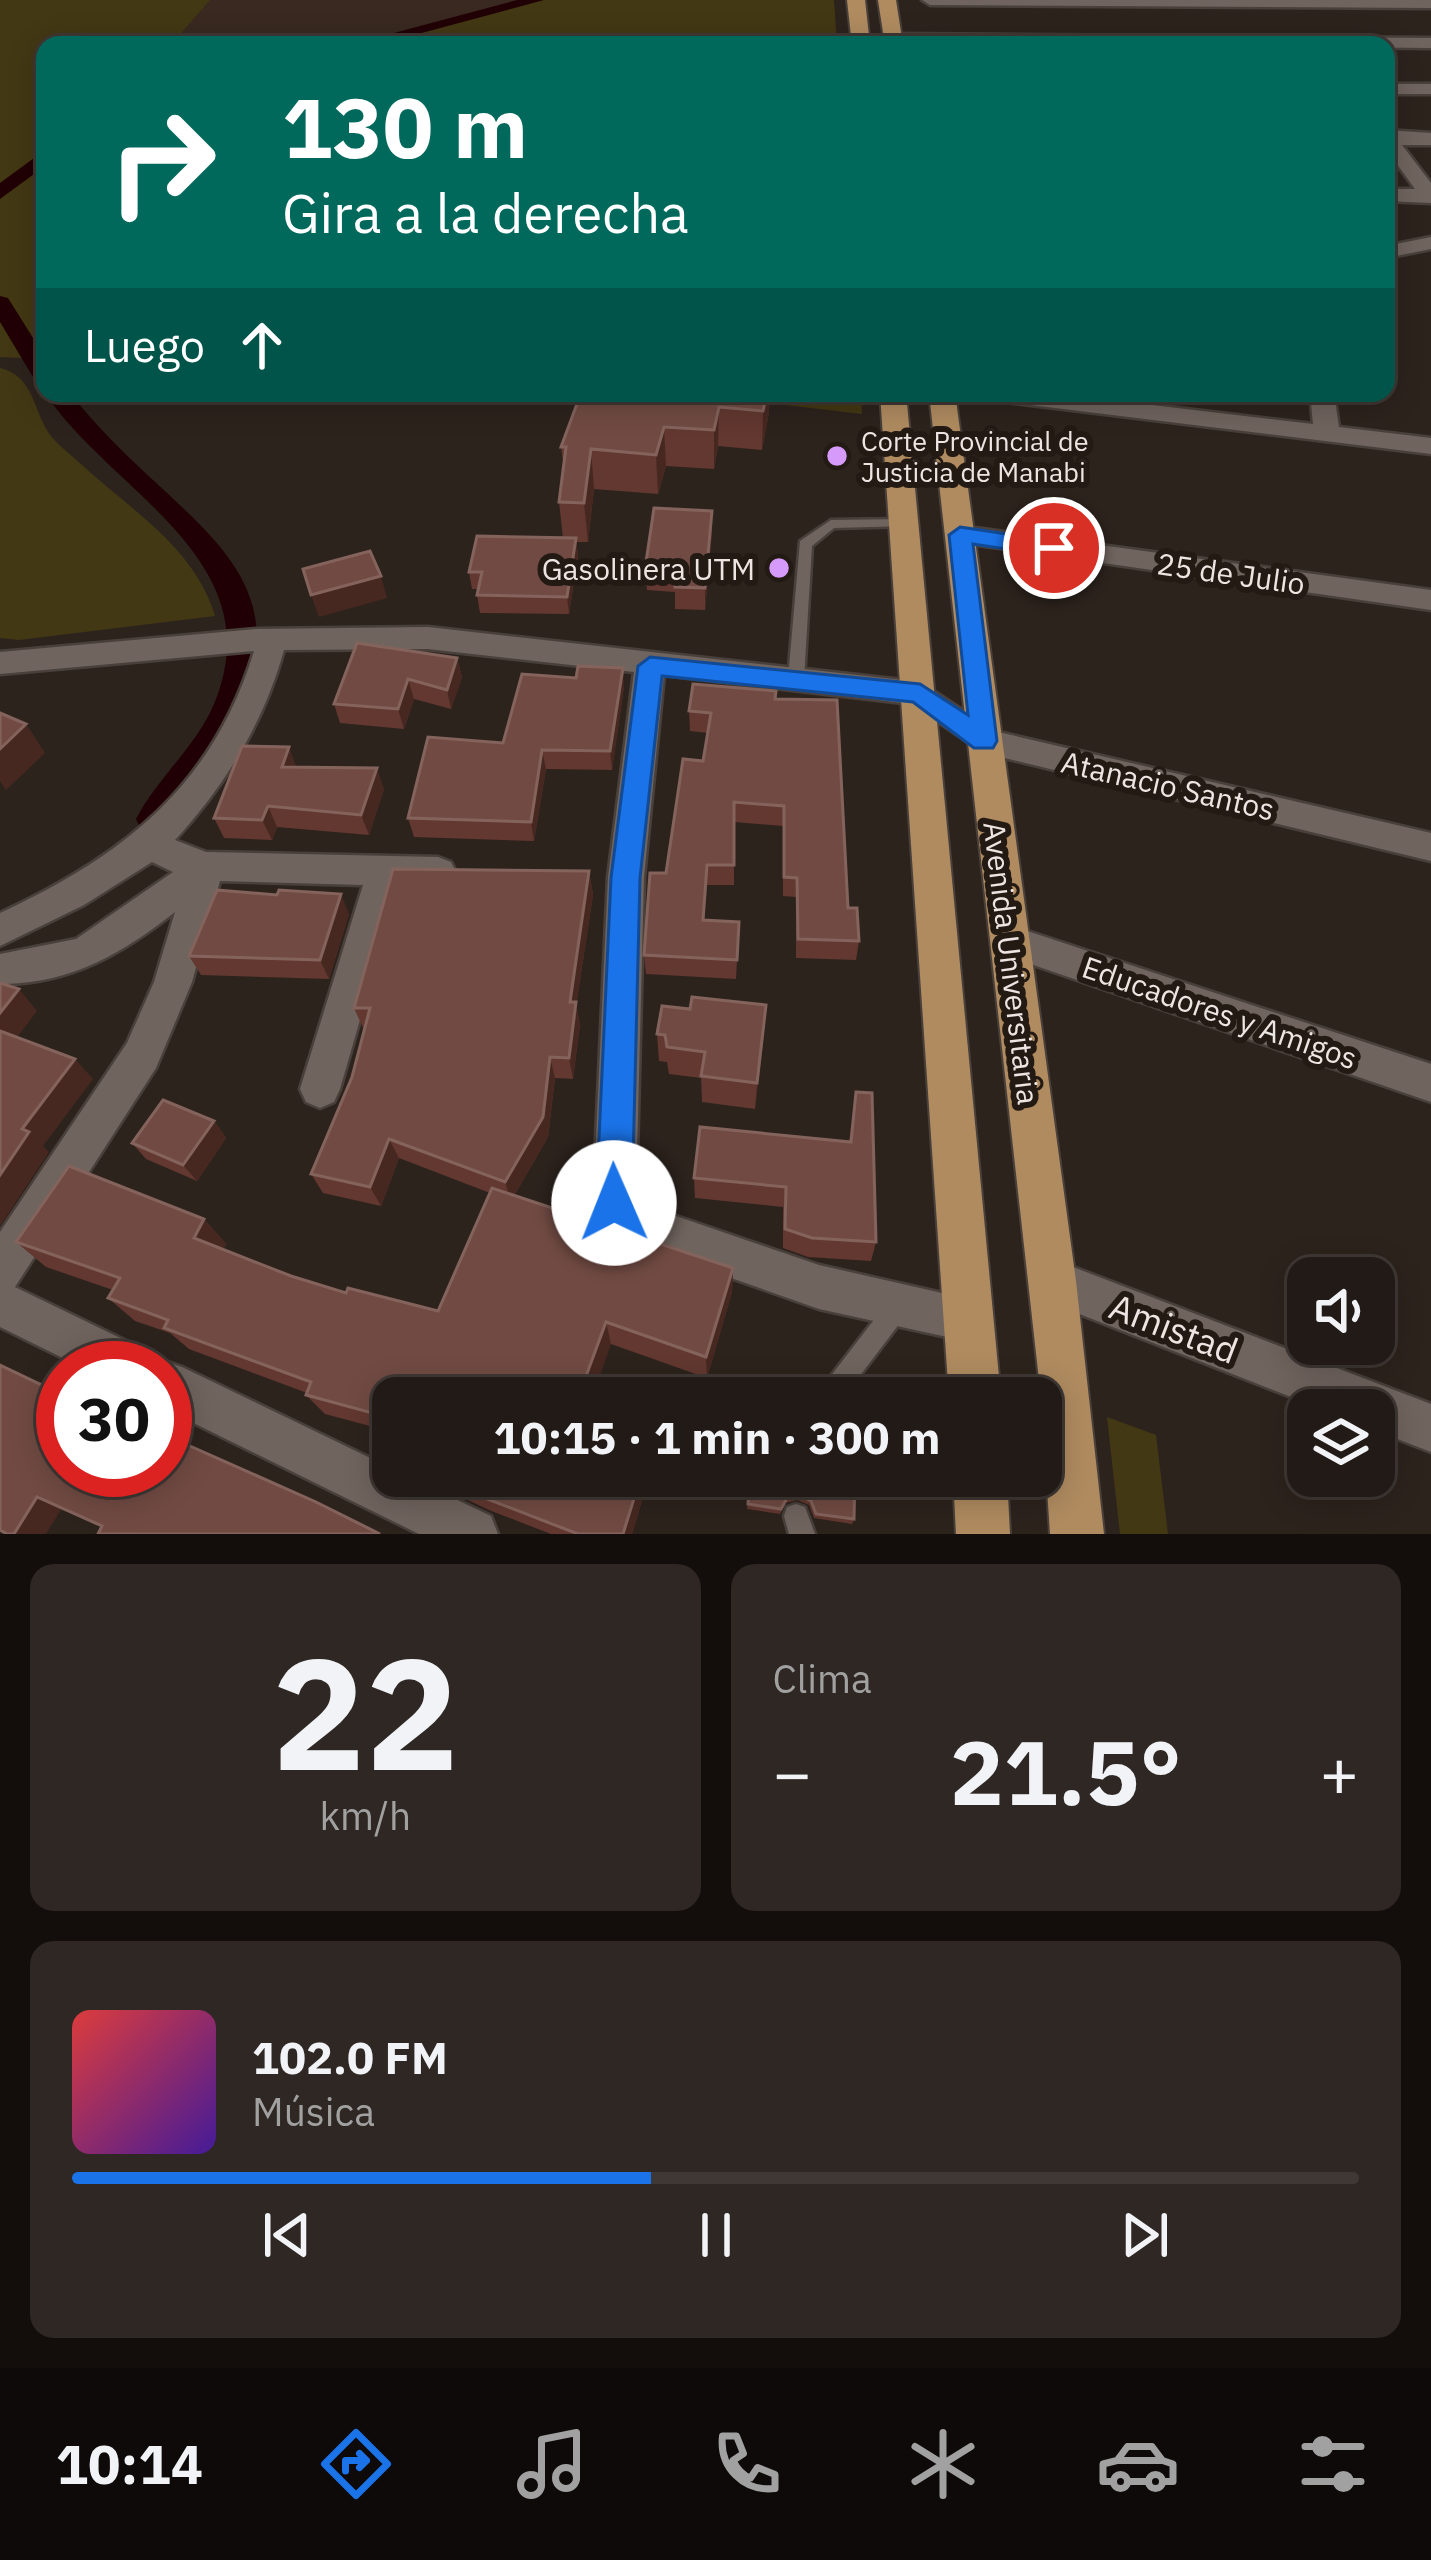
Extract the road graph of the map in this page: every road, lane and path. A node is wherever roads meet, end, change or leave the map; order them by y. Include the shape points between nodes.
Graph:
1 (856, 0) edge
2 (887, 0) edge
3 (930, 0) edge
4 (1129, 1) edge
5 (1428, 4) edge
6 (1302, 22) edge
7 (859, 36) edge
8 (893, 36) edge
9 (1147, 36) edge
10 (1201, 36) edge
11 (1388, 36) edge
12 (1395, 37) edge
13 (1431, 43) edge
14 (1395, 89) edge
15 (1431, 89) edge
16 (1395, 138) edge
17 (1431, 139) edge
18 (1395, 149) edge
19 (1395, 195) edge
20 (1431, 196) edge
21 (1431, 243) edge
22 (1395, 250) edge
23 (894, 402) edge
24 (943, 402) edge
25 (1143, 402) edge
26 (1323, 402) edge
27 (1327, 433) junction
28 (1431, 446) edge
29 (905, 523) junction
30 (960, 535) junction
31 (1431, 600) edge
32 (264, 640) junction
33 (0, 663) edge
34 (650, 666) junction
35 (796, 679) junction
36 (920, 693) junction
37 (984, 741) junction
38 (153, 841) junction
39 (1431, 847) edge
40 (206, 866) junction
41 (385, 871) junction
42 (472, 873) edge
43 (44, 909) junction
44 (0, 930) edge
45 (1009, 941) junction
46 (3, 972) edge
47 (1431, 1083) edge
48 (320, 1089) dead end
49 (0, 1271) edge
50 (1052, 1281) junction
51 (0, 1303) edge
52 (899, 1306) junction
53 (970, 1319) junction
54 (78, 1341) edge
55 (844, 1377) edge
56 (974, 1377) edge
57 (192, 1397) edge
58 (1431, 1428) edge
59 (981, 1497) edge
60 (472, 1534) edge
61 (983, 1534) edge
62 (1077, 1534) edge

1 - 7 main road
2 - 8 main road
3 - 4 street
4 - 6 street
4 - 9 street
5 - 6 street
6 - 10 street
6 - 11 street
12 - 13 street
14 - 15 street
16 - 17 street
18 - 20 street
19 - 20 street
21 - 22 street
23 - 29 main road
24 - 30 main road, Avenida Universitaria
25 - 27 street
26 - 27 street
27 - 28 street
29 - 35 lane via 831,524 805,544
29 - 36 main road
30 - 31 street, 25 de Julio
30 - 37 main road, Avenida Universitaria
32 - 33 street
32 - 34 street via 470,640
32 - 38 street via 255,689 224,748
34 - 35 street
34 - 52 street via 604,877 618,1210 630,1222 818,1287
35 - 36 street
36 - 37 street, Atanacio Santos
36 - 53 main road
37 - 39 street, Atanacio Santos
37 - 45 main road, Avenida Universitaria
38 - 40 street via 168,856
38 - 43 street
40 - 41 street
40 - 46 street via 88,953 41,970
40 - 49 street via 142,1055
41 - 42 street
41 - 48 street
43 - 44 street
43 - 46 street
45 - 47 street, Educadores y Amigos
45 - 50 main road, Avenida Universitaria
50 - 58 street, Amistad
50 - 62 main road, Avenida Universitaria
51 - 54 street
52 - 53 street
52 - 55 lane
53 - 56 main road
57 - 60 street
59 - 61 main road

